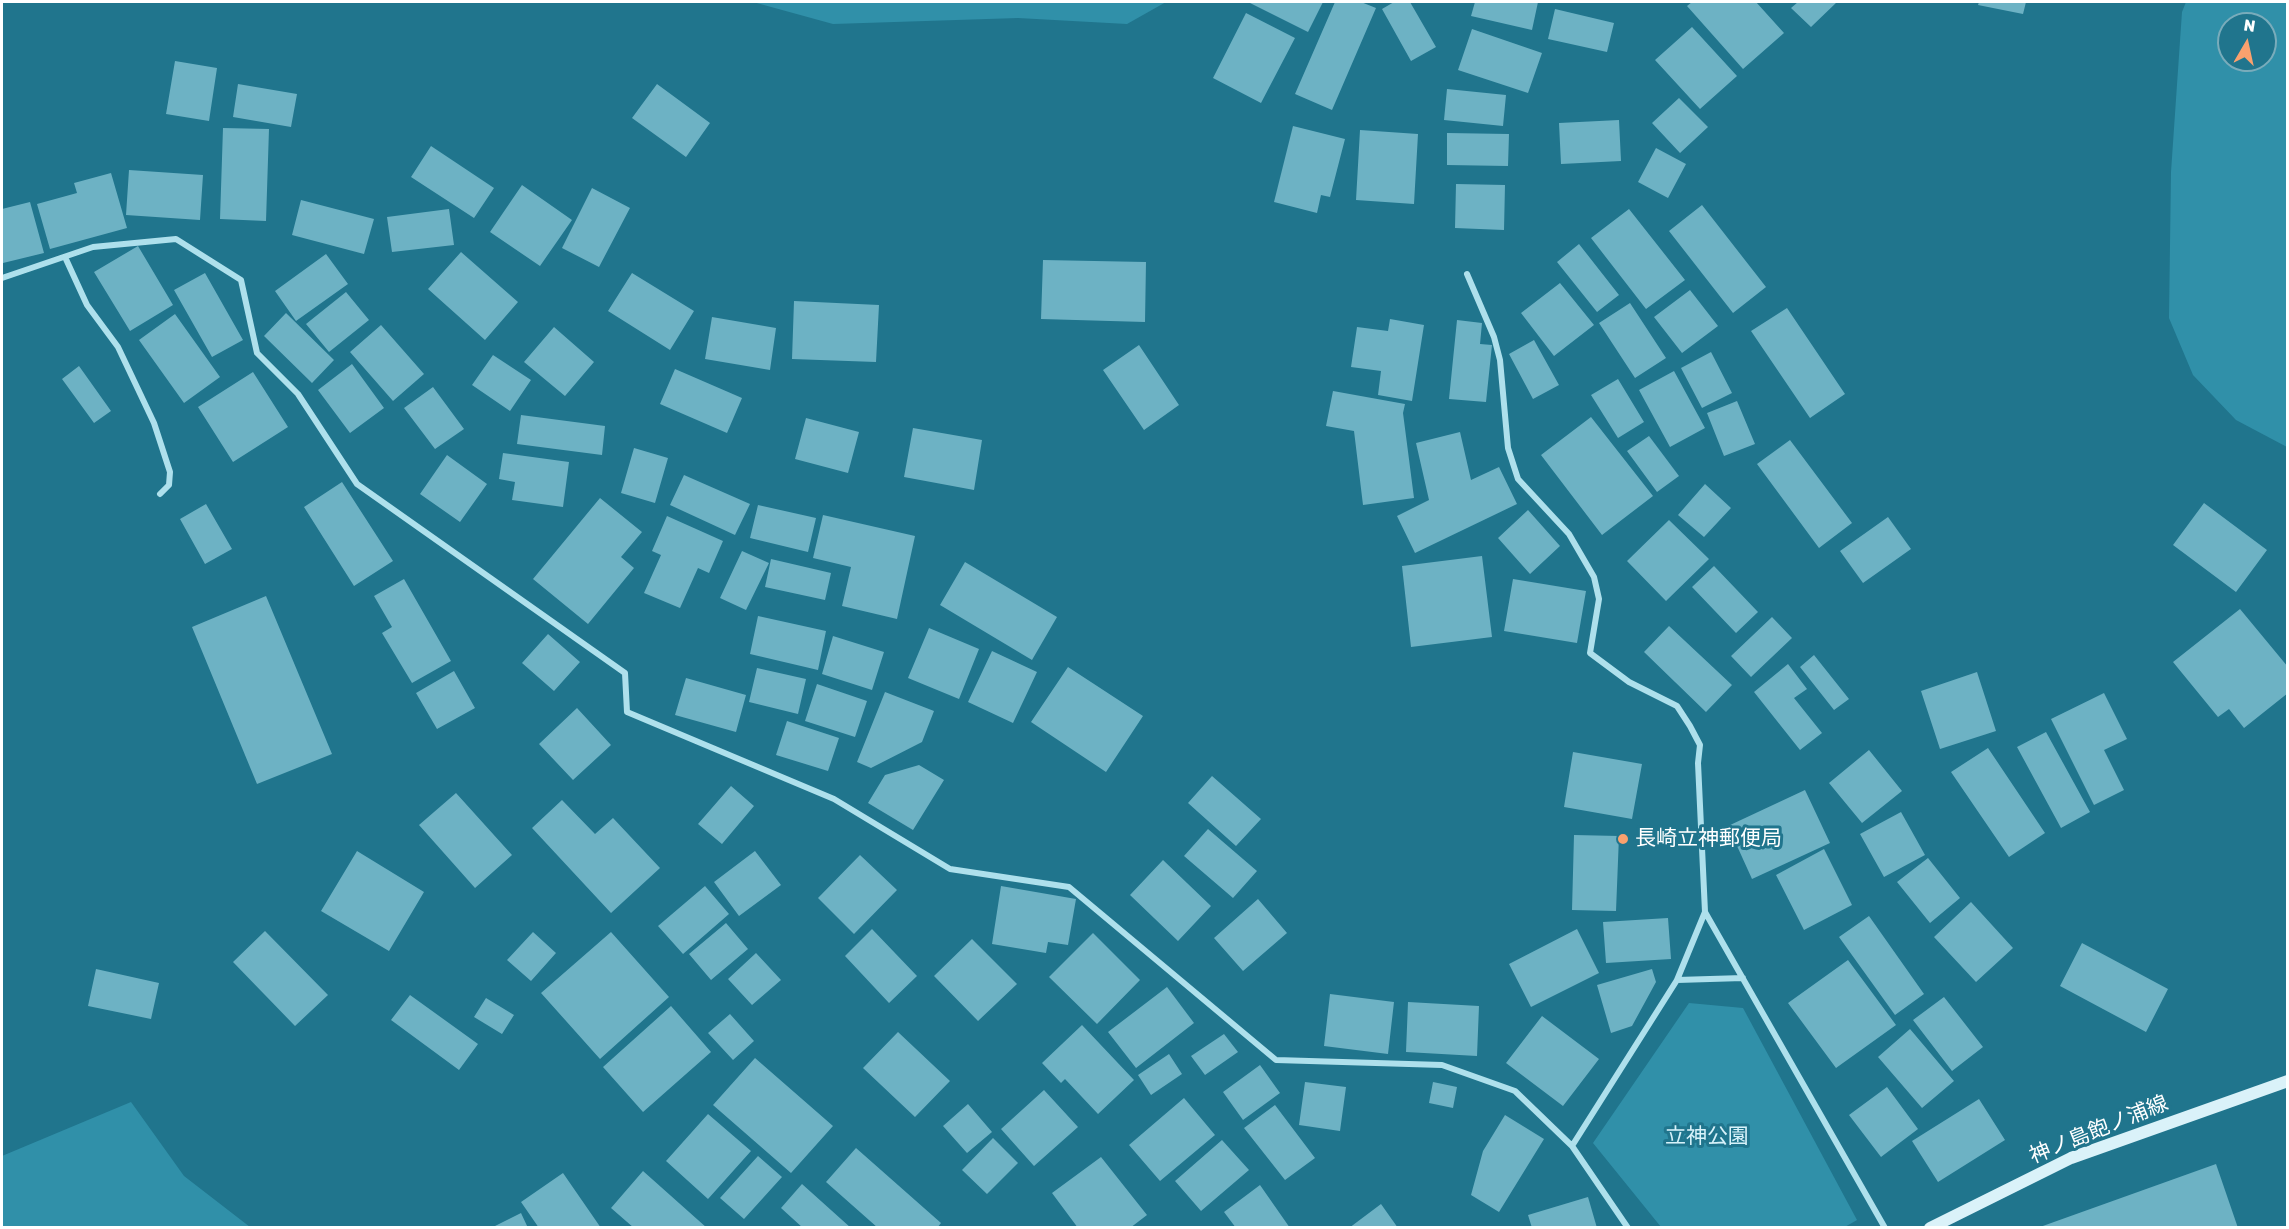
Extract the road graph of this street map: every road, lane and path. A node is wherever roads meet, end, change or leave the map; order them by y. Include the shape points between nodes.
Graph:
1 (65, 257) junction
2 (1467, 274) dead end
3 (2, 278) edge
4 (160, 494) dead end
5 (1705, 912) junction
6 (1743, 978) junction
7 (1677, 980) junction
8 (2288, 1081) edge
9 (1572, 1146) junction
10 (1628, 1227) edge
11 (1885, 1227) edge
12 (1930, 1227) edge

1 - 3 street
1 - 4 street via 87,305 118,347 154,423 170,472 169,485
1 - 9 street via 93,247 176,239 241,280 257,353 298,394 357,484 625,673 627,712 834,799 950,869 1069,887 1276,1060 1442,1065 1515,1091
2 - 5 street via 1500,360 1508,448 1518,478 1569,534 1594,578 1599,599 1590,653 1629,682 1677,706 1700,745
5 - 6 street
5 - 7 street
6 - 7 street
6 - 11 street
7 - 9 street
8 - 12 main road, 神ノ島飽ノ浦線 via 2071,1158
9 - 10 street

